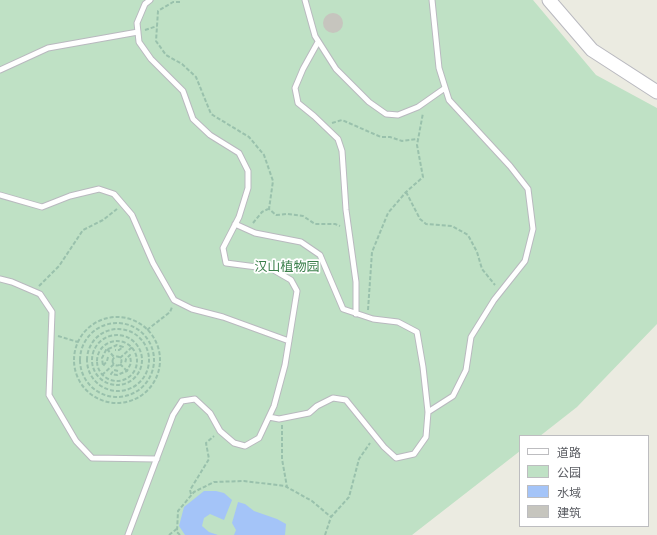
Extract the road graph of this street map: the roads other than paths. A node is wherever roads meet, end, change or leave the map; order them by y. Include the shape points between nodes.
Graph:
1 (150, 0) edge
2 (305, 0) edge
3 (432, 0) edge
4 (549, 0) edge
5 (138, 32) junction
6 (318, 42) junction
7 (0, 70) edge
8 (445, 88) junction
9 (657, 92) edge
10 (0, 195) edge
11 (235, 224) junction
12 (0, 279) edge
13 (356, 314) junction
14 (289, 341) junction
15 (428, 412) junction
16 (269, 417) junction
17 (157, 459) junction
18 (128, 535) edge

1 - 5 lane via 145,4 137,24
2 - 6 lane
3 - 8 lane via 439,68
4 - 9 street via 592,50
5 - 7 lane via 48,48
5 - 11 lane via 139,42 151,59 183,91 193,120 210,135 239,153 248,171 248,188
6 - 8 lane via 336,69 369,102 386,114 398,115
6 - 13 lane via 295,88 298,103 338,139 342,152 356,282
8 - 15 lane via 449,100 528,189 533,229 525,261 472,337 466,370 453,396
10 - 14 lane via 42,207 70,196 99,189 114,194 132,216 153,263 174,300 192,310 223,317
11 - 13 lane via 255,233 301,242 320,256 343,309
11 - 14 lane via 223,248 226,263 272,269 291,280 297,292
12 - 17 lane via 40,294 52,312 49,395 76,441 92,458
13 - 15 lane via 398,322 417,332
14 - 16 lane via 285,365
15 - 16 lane via 426,437 414,454 396,458 346,400 333,398 309,413 282,418
16 - 17 lane via 259,438 246,446 234,443 220,431 210,413 195,399 182,401 173,415
17 - 18 lane

